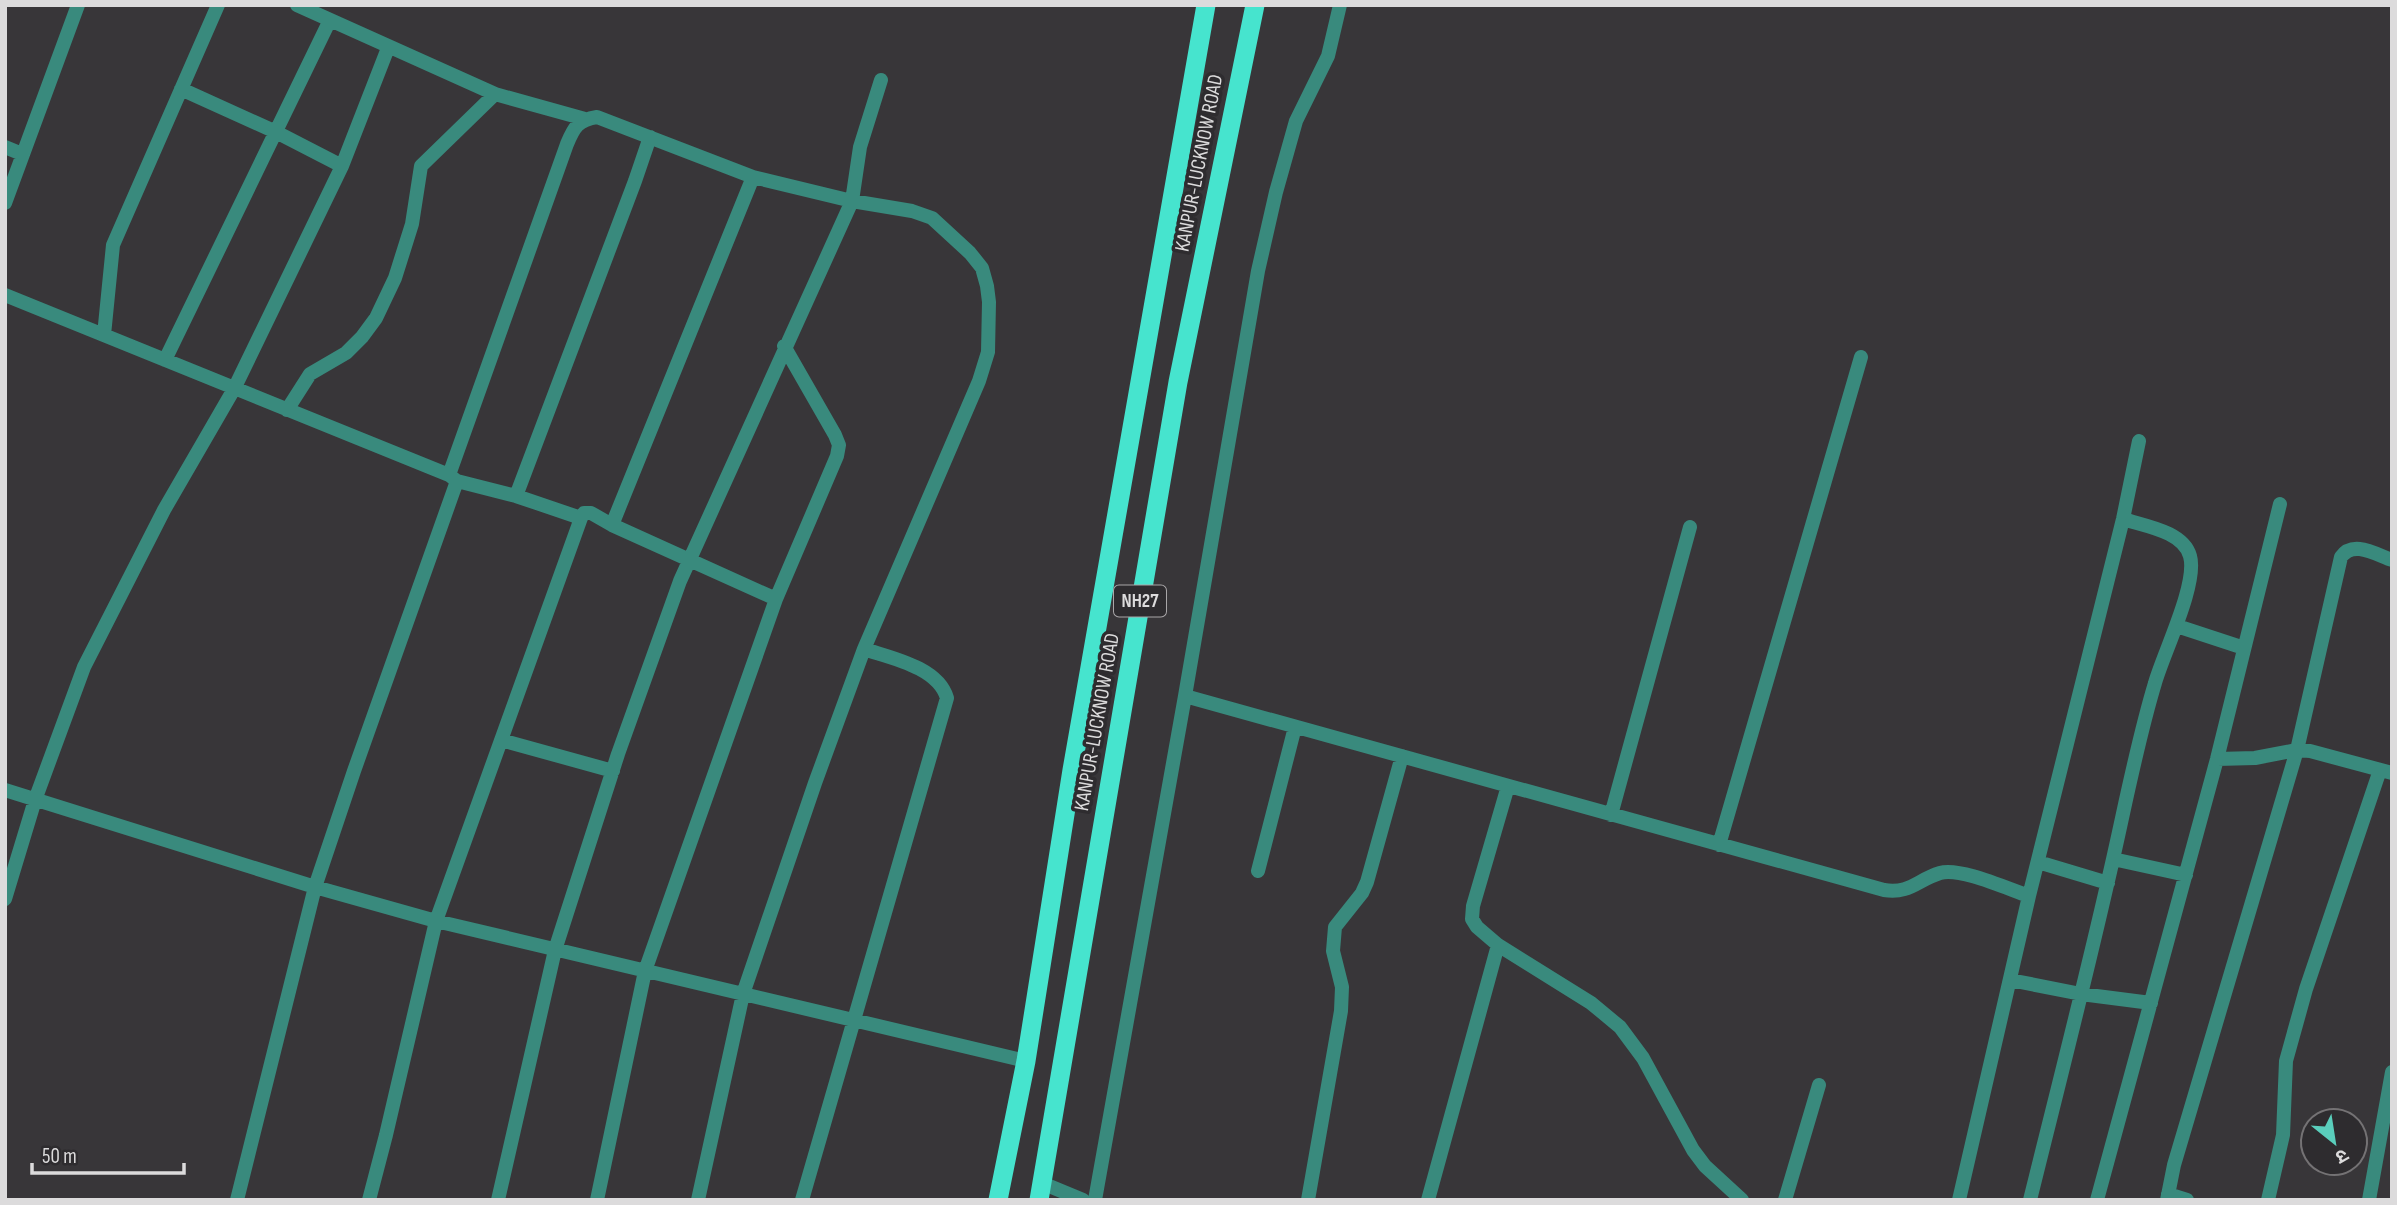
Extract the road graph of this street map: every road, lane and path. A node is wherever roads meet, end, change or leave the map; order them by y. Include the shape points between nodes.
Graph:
1 (78, 5) edge
2 (218, 5) edge
3 (297, 5) edge
4 (1206, 5) edge
5 (1255, 5) edge
6 (1340, 5) edge
7 (330, 22) junction
8 (388, 48) junction
9 (881, 80) dead end
10 (181, 89) junction
11 (495, 94) junction
12 (585, 119) junction
13 (276, 132) junction
14 (650, 137) junction
15 (5, 147) edge
16 (22, 155) junction
17 (342, 166) junction
18 (753, 177) junction
19 (852, 201) junction
20 (5, 203) edge
21 (5, 295) edge
22 (103, 335) junction
23 (785, 346) junction
24 (1861, 357) dead end
25 (165, 360) junction
26 (234, 389) junction
27 (287, 410) junction
28 (2139, 441) dead end
29 (453, 478) junction
30 (516, 496) junction
31 (2280, 504) dead end
32 (580, 518) junction
33 (2123, 519) junction
34 (612, 525) junction
35 (1690, 527) dead end
36 (690, 559) junction
37 (2392, 560) edge
38 (776, 599) junction
39 (2176, 626) junction
40 (2244, 648) junction
41 (864, 649) junction
42 (1185, 696) junction
43 (1295, 727) junction
44 (501, 740) junction
45 (2297, 750) junction
46 (1402, 756) junction
47 (2217, 759) junction
48 (613, 771) junction
49 (2386, 771) edge
50 (1508, 786) junction
51 (5, 790) edge
52 (35, 800) junction
53 (1611, 815) junction
54 (1719, 845) junction
55 (2113, 859) junction
56 (2038, 862) junction
57 (1258, 872) dead end
58 (2186, 875) junction
59 (2108, 883) junction
60 (315, 887) junction
61 (2029, 896) junction
62 (5, 899) edge
63 (436, 921) junction
64 (1498, 945) junction
65 (555, 950) junction
66 (645, 971) junction
67 (2010, 980) junction
68 (743, 994) junction
69 (2081, 994) junction
70 (2151, 1003) junction
71 (853, 1020) junction
72 (1026, 1061) junction
73 (2392, 1072) edge
74 (1819, 1085) dead end
75 (1040, 1191) edge
76 (2168, 1197) edge
77 (237, 1200) edge
78 (369, 1200) edge
79 (498, 1200) edge
80 (597, 1200) edge
81 (698, 1200) edge
82 (802, 1200) edge
83 (998, 1200) edge
84 (1083, 1200) edge
85 (1094, 1200) edge
86 (1308, 1200) edge
87 (1428, 1200) edge
88 (1742, 1200) edge
89 (1785, 1200) edge
90 (1959, 1200) edge
91 (2030, 1200) edge
92 (2097, 1200) edge
93 (2187, 1200) edge
94 (2268, 1200) edge
95 (2369, 1200) edge

1 - 16 street
2 - 10 street
3 - 7 street
4 - 72 highway, KANPUR-LUCKNOW ROAD / NH27 via 1072,770
5 - 75 highway, KANPUR-LUCKNOW ROAD / NH27 via 1178,382
6 - 42 street via 1328,56 1296,121 1258,271
7 - 8 street
7 - 13 street
8 - 11 street
8 - 17 street
9 - 19 street via 860,148
10 - 13 street
10 - 22 street via 113,245
11 - 12 street
11 - 27 street via 421,166 412,224 376,318 346,352 310,374
12 - 14 street via 597,117
12 - 29 street via 575,126 567,144
13 - 17 street
13 - 25 street
14 - 18 street
14 - 30 street
15 - 16 street
16 - 20 street
17 - 26 street
18 - 19 street
18 - 34 street
19 - 23 street
19 - 41 street via 932,218 982,268 989,302 988,352 979,381
21 - 22 street
22 - 25 street
23 - 36 street
23 - 38 street via 839,445
24 - 54 street
25 - 26 street
26 - 27 street
26 - 52 street via 164,510 84,667
27 - 29 street
28 - 33 street
29 - 30 street
29 - 60 street
30 - 32 street
31 - 40 street
32 - 34 street via 591,513
32 - 44 street
33 - 39 street via 2175,537 2185,545 2191,574
33 - 56 street
34 - 36 street
35 - 53 street
36 - 38 street
36 - 48 street
37 - 45 street via 2352,548 2341,557
38 - 66 street
39 - 40 street
39 - 55 street via 2150,697
40 - 47 street
41 - 68 street
41 - 71 street via 936,680 947,698
42 - 43 street
42 - 85 street
43 - 46 street
43 - 57 street
44 - 48 street
44 - 63 street
45 - 47 street
45 - 49 street
45 - 76 street
46 - 50 street
46 - 86 street via 1367,882 1335,927 1340,1011
47 - 58 street
48 - 65 street
49 - 94 street via 2306,989 2286,1061 2283,1135
50 - 53 street
50 - 64 street via 1472,919
51 - 52 street
52 - 60 street
52 - 62 street
53 - 54 street
54 - 61 street via 1884,890 1898,892 1940,873 1954,872
55 - 58 street
55 - 59 street
56 - 59 street
56 - 61 street
58 - 70 street
59 - 69 street
60 - 63 street
60 - 77 street
61 - 67 street
63 - 65 street
63 - 78 street
64 - 87 street
64 - 88 street via 1591,1003 1620,1027 1643,1058 1693,1150
65 - 66 street
65 - 79 street
66 - 68 street
66 - 80 street
67 - 69 street
67 - 90 street
68 - 71 street
68 - 81 street
69 - 70 street
69 - 91 street
70 - 92 street
71 - 72 street
71 - 82 street
72 - 83 highway, KANPUR-LUCKNOW ROAD / NH27
73 - 95 street
74 - 89 street
75 - 84 street
76 - 93 street

